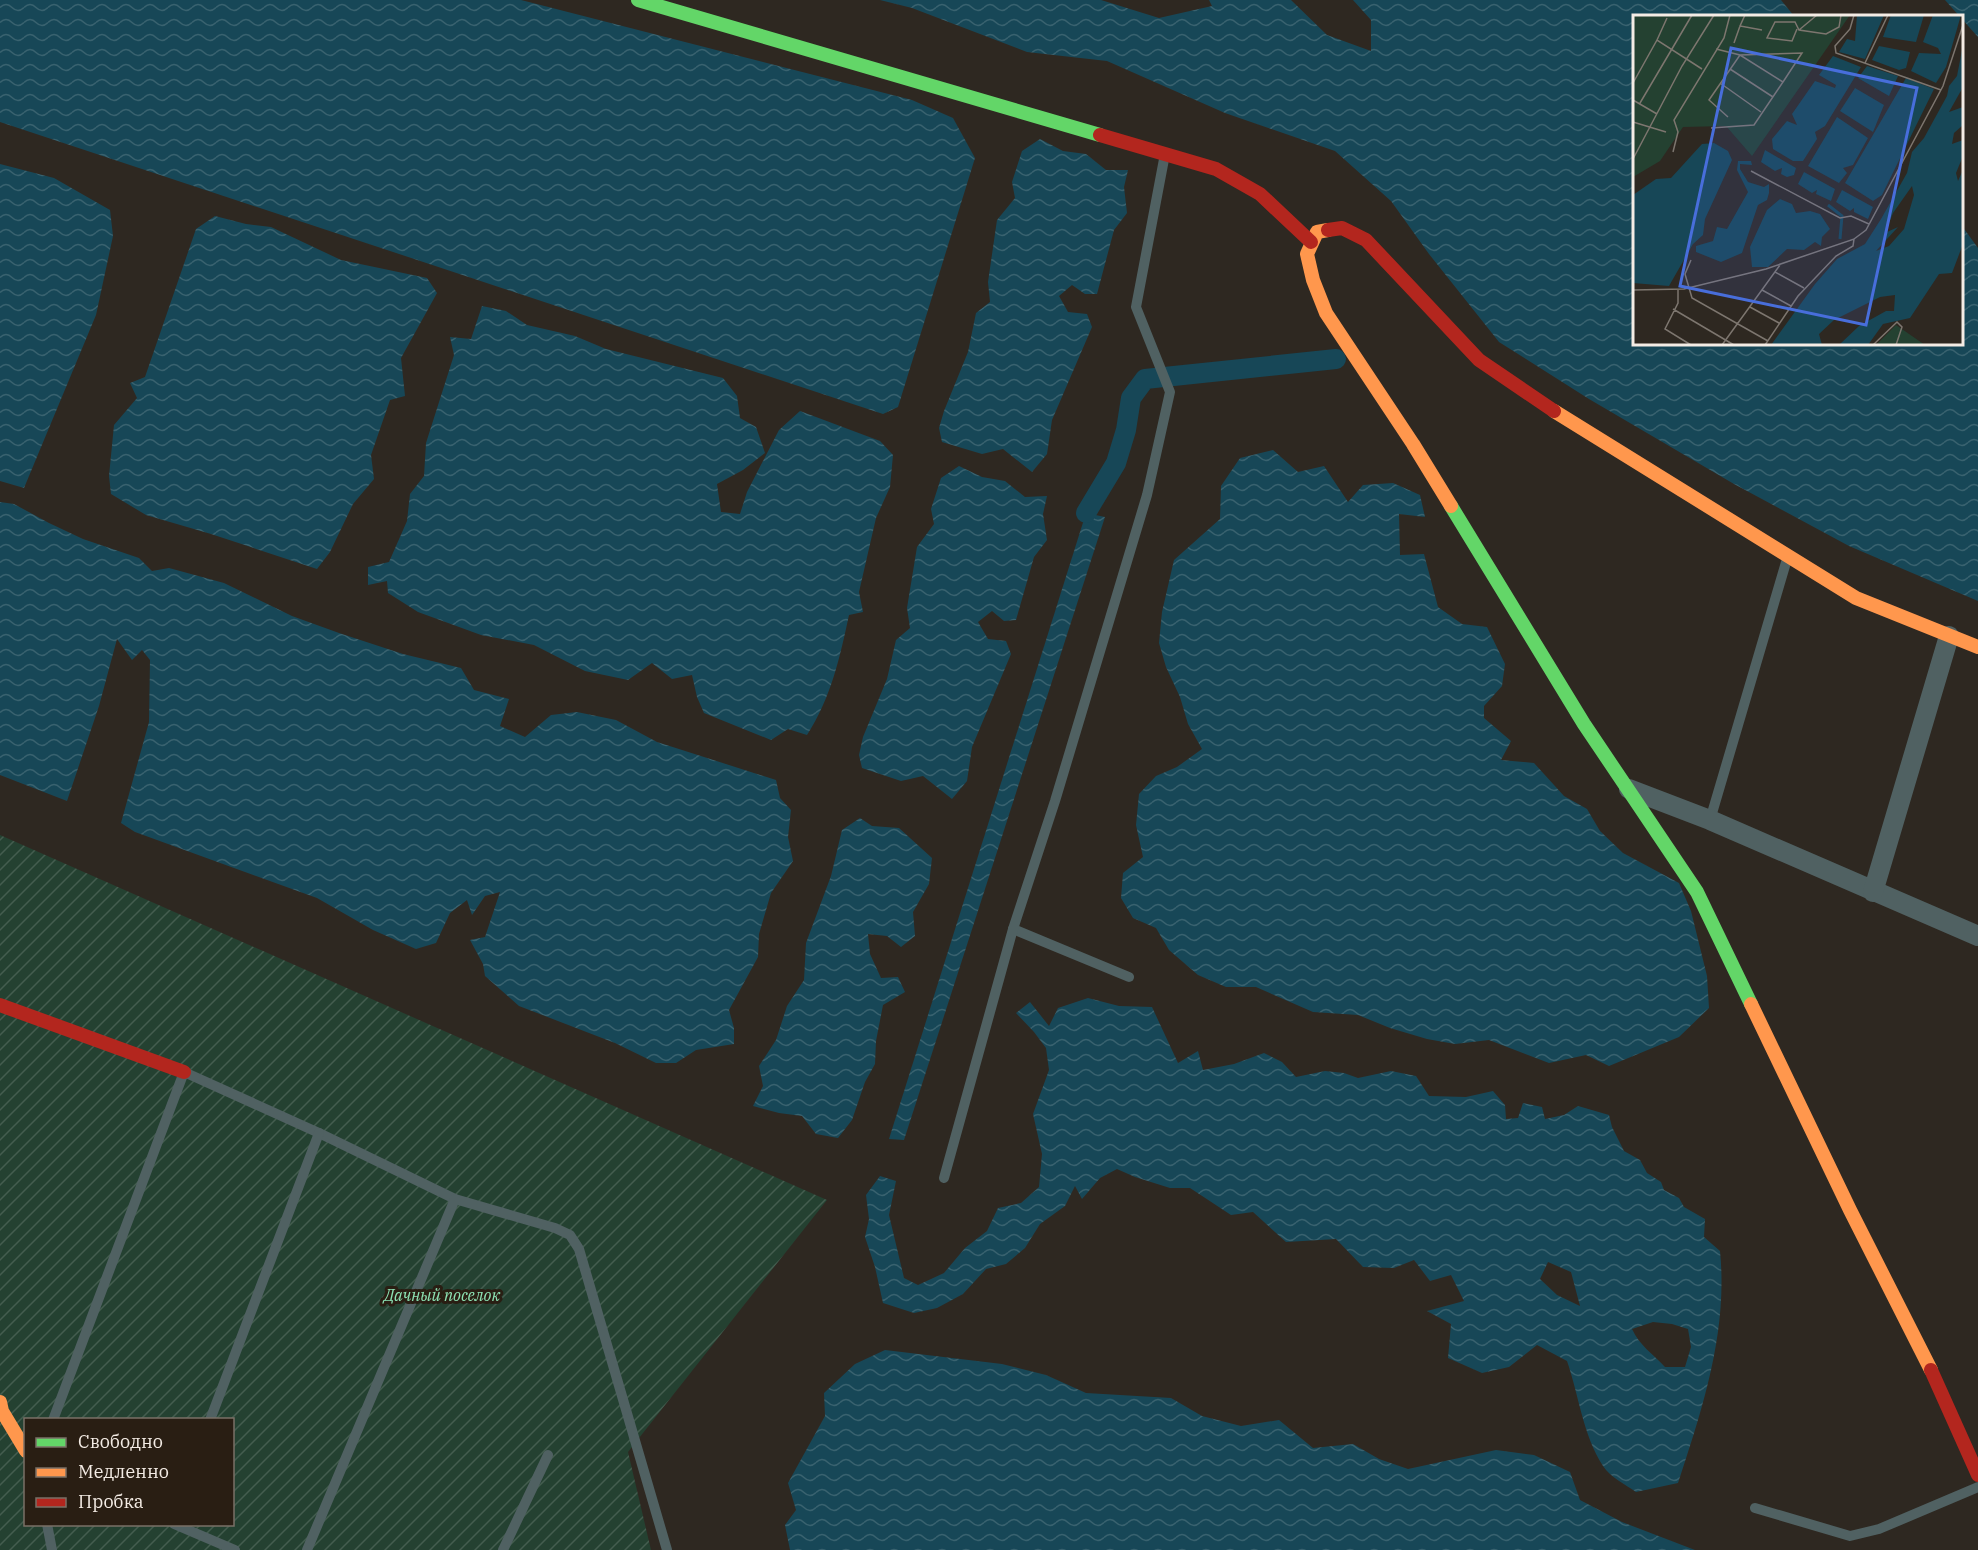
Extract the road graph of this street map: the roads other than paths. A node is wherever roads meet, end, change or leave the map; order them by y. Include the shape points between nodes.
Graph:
1 (638, 0) edge
2 (1166, 154) junction
3 (1311, 242) junction
4 (1788, 556) junction
5 (1949, 636) junction
6 (1978, 648) edge
7 (1629, 789) junction
8 (1710, 820) junction
9 (1873, 892) junction
10 (1013, 929) junction
11 (1978, 936) edge
12 (1129, 977) dead end
13 (0, 1005) edge
14 (184, 1072) junction
15 (319, 1133) junction
16 (944, 1178) dead end
17 (454, 1199) junction
18 (0, 1402) edge
19 (53, 1418) edge
20 (210, 1418) edge
21 (24, 1448) edge
22 (549, 1455) dead end
23 (1978, 1474) edge
24 (1978, 1487) edge
25 (1755, 1508) dead end
26 (47, 1526) edge
27 (179, 1526) edge
28 (52, 1550) edge
29 (235, 1550) edge
30 (307, 1550) edge
31 (503, 1550) edge
32 (667, 1550) edge

1 - 2 street
2 - 3 street via 1216,169 1260,194
2 - 10 lane via 1136,307 1170,392 1144,506
3 - 4 street via 1317,232 1342,228 1366,240 1479,360 1547,407
3 - 7 street via 1307,254 1326,313 1413,444 1584,724
4 - 5 street via 1856,598
4 - 8 lane
5 - 6 street
5 - 9 street
7 - 8 street
7 - 23 street via 1697,891 1938,1384
8 - 9 street
9 - 11 street
10 - 12 lane
10 - 16 lane
13 - 14 street
14 - 15 lane
14 - 19 lane
15 - 17 lane
15 - 20 lane
17 - 30 lane
17 - 32 lane via 570,1235 579,1250
18 - 21 street
22 - 31 lane
24 - 25 lane via 1879,1529 1850,1536
26 - 28 lane
27 - 29 lane

